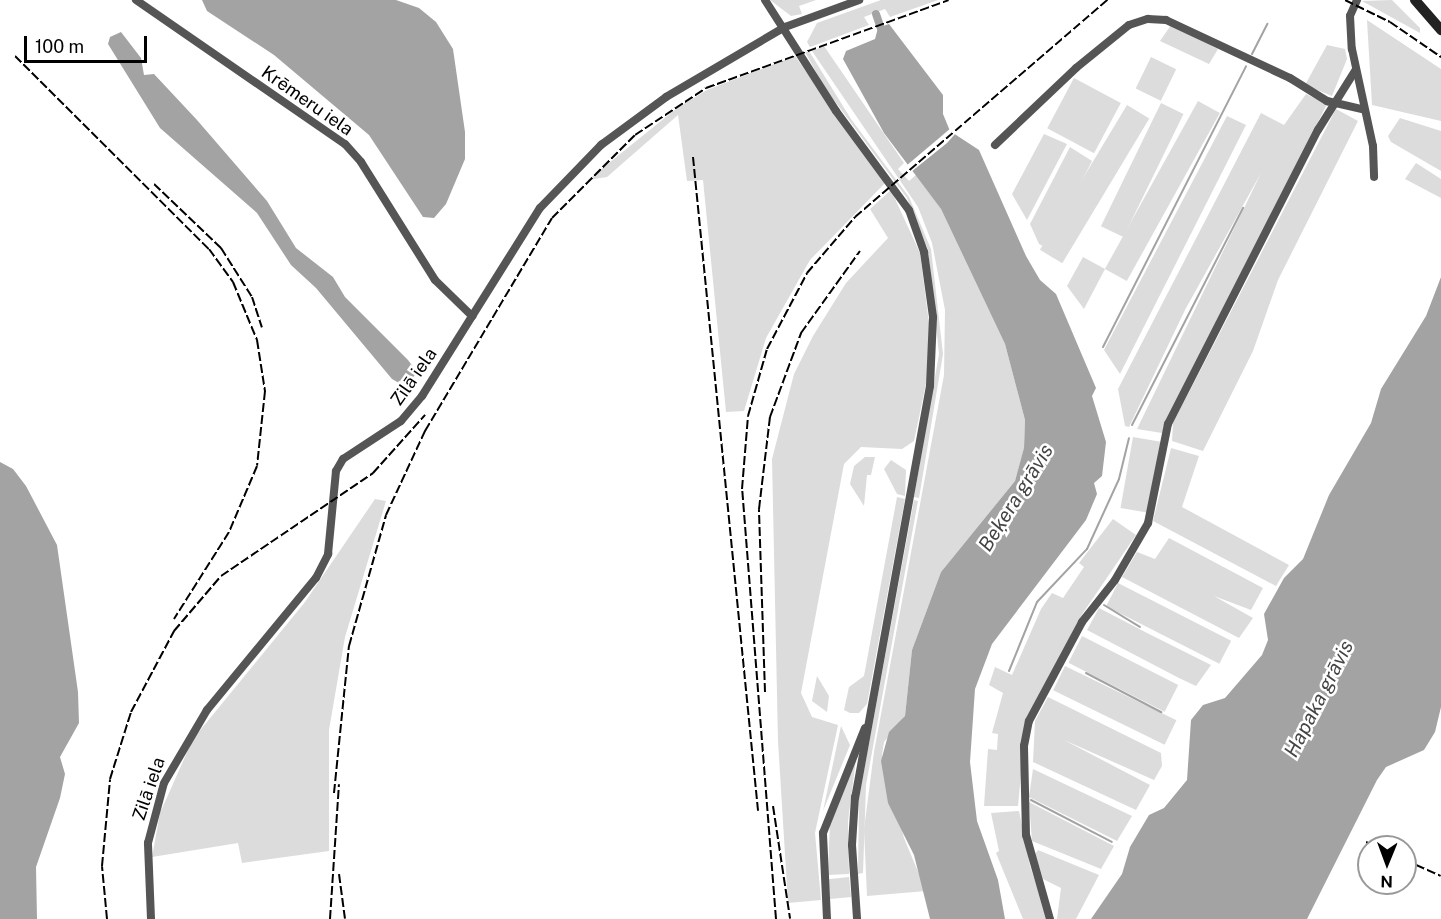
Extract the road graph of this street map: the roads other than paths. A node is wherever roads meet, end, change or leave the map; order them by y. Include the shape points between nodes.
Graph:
1 (136, 0) edge
2 (765, 0) edge
3 (859, 0) edge
4 (1357, 0) edge
5 (1415, 0) edge
6 (785, 27) junction
7 (1441, 30) edge
8 (1355, 71) junction
9 (1334, 103) junction
10 (1363, 109) junction
11 (995, 145) dead end
12 (1374, 177) dead end
13 (472, 316) junction
14 (868, 721) junction
15 (856, 918) edge
16 (152, 919) edge
17 (828, 919) edge
18 (1050, 919) edge

1 - 13 street, Krēmeru iela via 345,144 362,162 435,280
2 - 6 street
3 - 6 street, Zilā iela
4 - 8 street via 1350,16
5 - 7 main road
6 - 13 street, Zilā iela via 666,97 601,145 540,208
6 - 14 street via 836,111 909,210 928,275 933,363
8 - 9 street
8 - 10 street
9 - 10 street
9 - 11 street via 1166,20 1148,19 1129,25 1076,68
9 - 18 street via 1168,424 1148,523 1115,580 1082,622 1029,721 1024,746 1026,835
10 - 12 street via 1373,146
13 - 16 street, Zilā iela via 422,396 401,421 343,459 336,471 328,554 316,578 220,693 180,749 164,783 148,843
14 - 15 street via 853,818
14 - 17 street via 823,833

